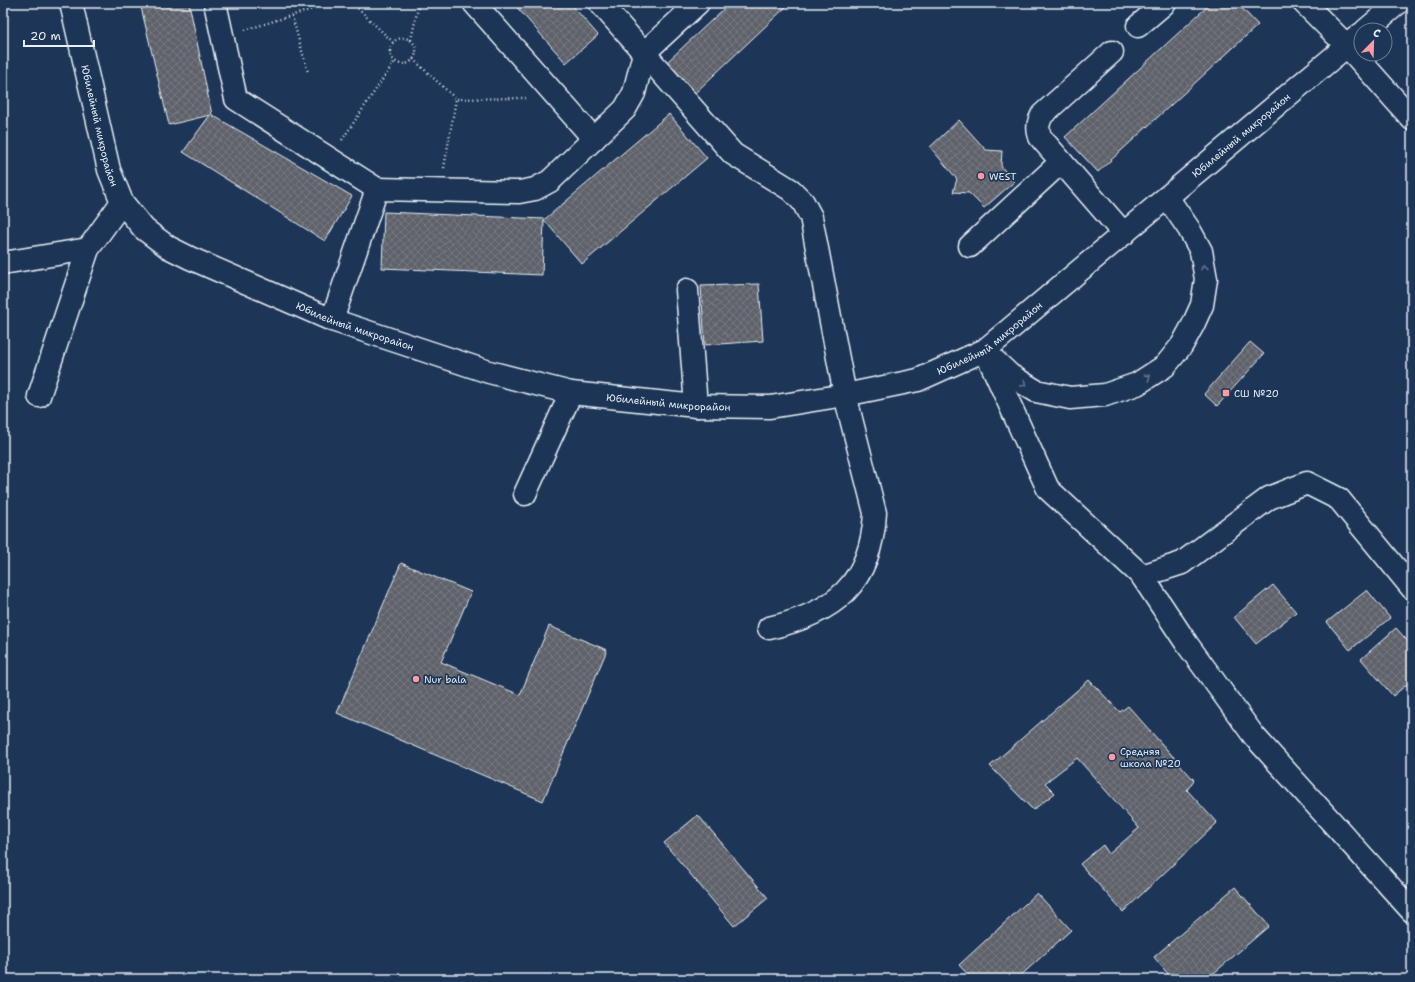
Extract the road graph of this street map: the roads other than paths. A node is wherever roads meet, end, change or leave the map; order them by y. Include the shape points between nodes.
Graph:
1 (71, 3) edge
2 (215, 3) edge
3 (474, 3) edge
4 (600, 3) edge
5 (698, 3) edge
6 (1164, 3) edge
7 (1304, 3) edge
8 (1398, 3) edge
9 (1375, 22) edge
10 (1138, 26) dead end
11 (1353, 39) edge
12 (1353, 41) edge
13 (1112, 52) dead end
14 (644, 53) junction
15 (1370, 62) edge
16 (1412, 119) edge
17 (594, 139) junction
18 (1061, 162) junction
19 (377, 189) junction
20 (1167, 197) junction
21 (122, 202) junction
22 (1124, 234) junction
23 (970, 246) dead end
24 (88, 249) junction
25 (3, 263) edge
26 (687, 290) dead end
27 (332, 320) junction
28 (985, 350) junction
29 (571, 393) junction
30 (845, 395) junction
31 (39, 396) dead end
32 (696, 406) junction
33 (525, 494) dead end
34 (1142, 576) junction
35 (1412, 588) edge
36 (769, 628) dead end
37 (1412, 911) edge

1 - 21 street, Юбилейный микрорайон via 108,170
2 - 19 street via 236,99
3 - 17 street
4 - 14 street
5 - 14 street
6 - 10 street
7 - 11 street
8 - 9 street
12 - 20 street, Юбилейный микрорайон
13 - 18 street via 1042,114 1038,122 1040,137
14 - 17 street via 634,93 625,109
14 - 30 street via 733,154 791,190 803,202 811,217
15 - 16 street
17 - 19 street via 550,181 535,189 519,192
18 - 22 street
18 - 23 street
19 - 27 street
20 - 22 street, Юбилейный микрорайон
28 -> 20 street via 1010,375 1036,391 1070,398 1105,395 1137,384 1165,366 1182,345 1193,325 1202,305 1206,279 1201,251
21 - 24 street
21 - 27 street, Юбилейный микрорайон via 144,229 168,247
22 - 28 street, Юбилейный микрорайон
24 - 25 street
24 - 31 street
26 - 32 street
27 - 29 street, Юбилейный микрорайон via 489,372
28 - 30 street, Юбилейный микрорайон via 918,380
28 - 34 street via 1048,489
29 - 32 street, Юбилейный микрорайон
29 - 33 street
30 - 32 street, Юбилейный микрорайон via 770,407
30 - 36 street via 875,513 870,552 851,586 835,601 792,623
34 - 35 street via 1182,563 1269,498 1307,483 1339,499
34 - 37 street via 1187,644 1254,736

